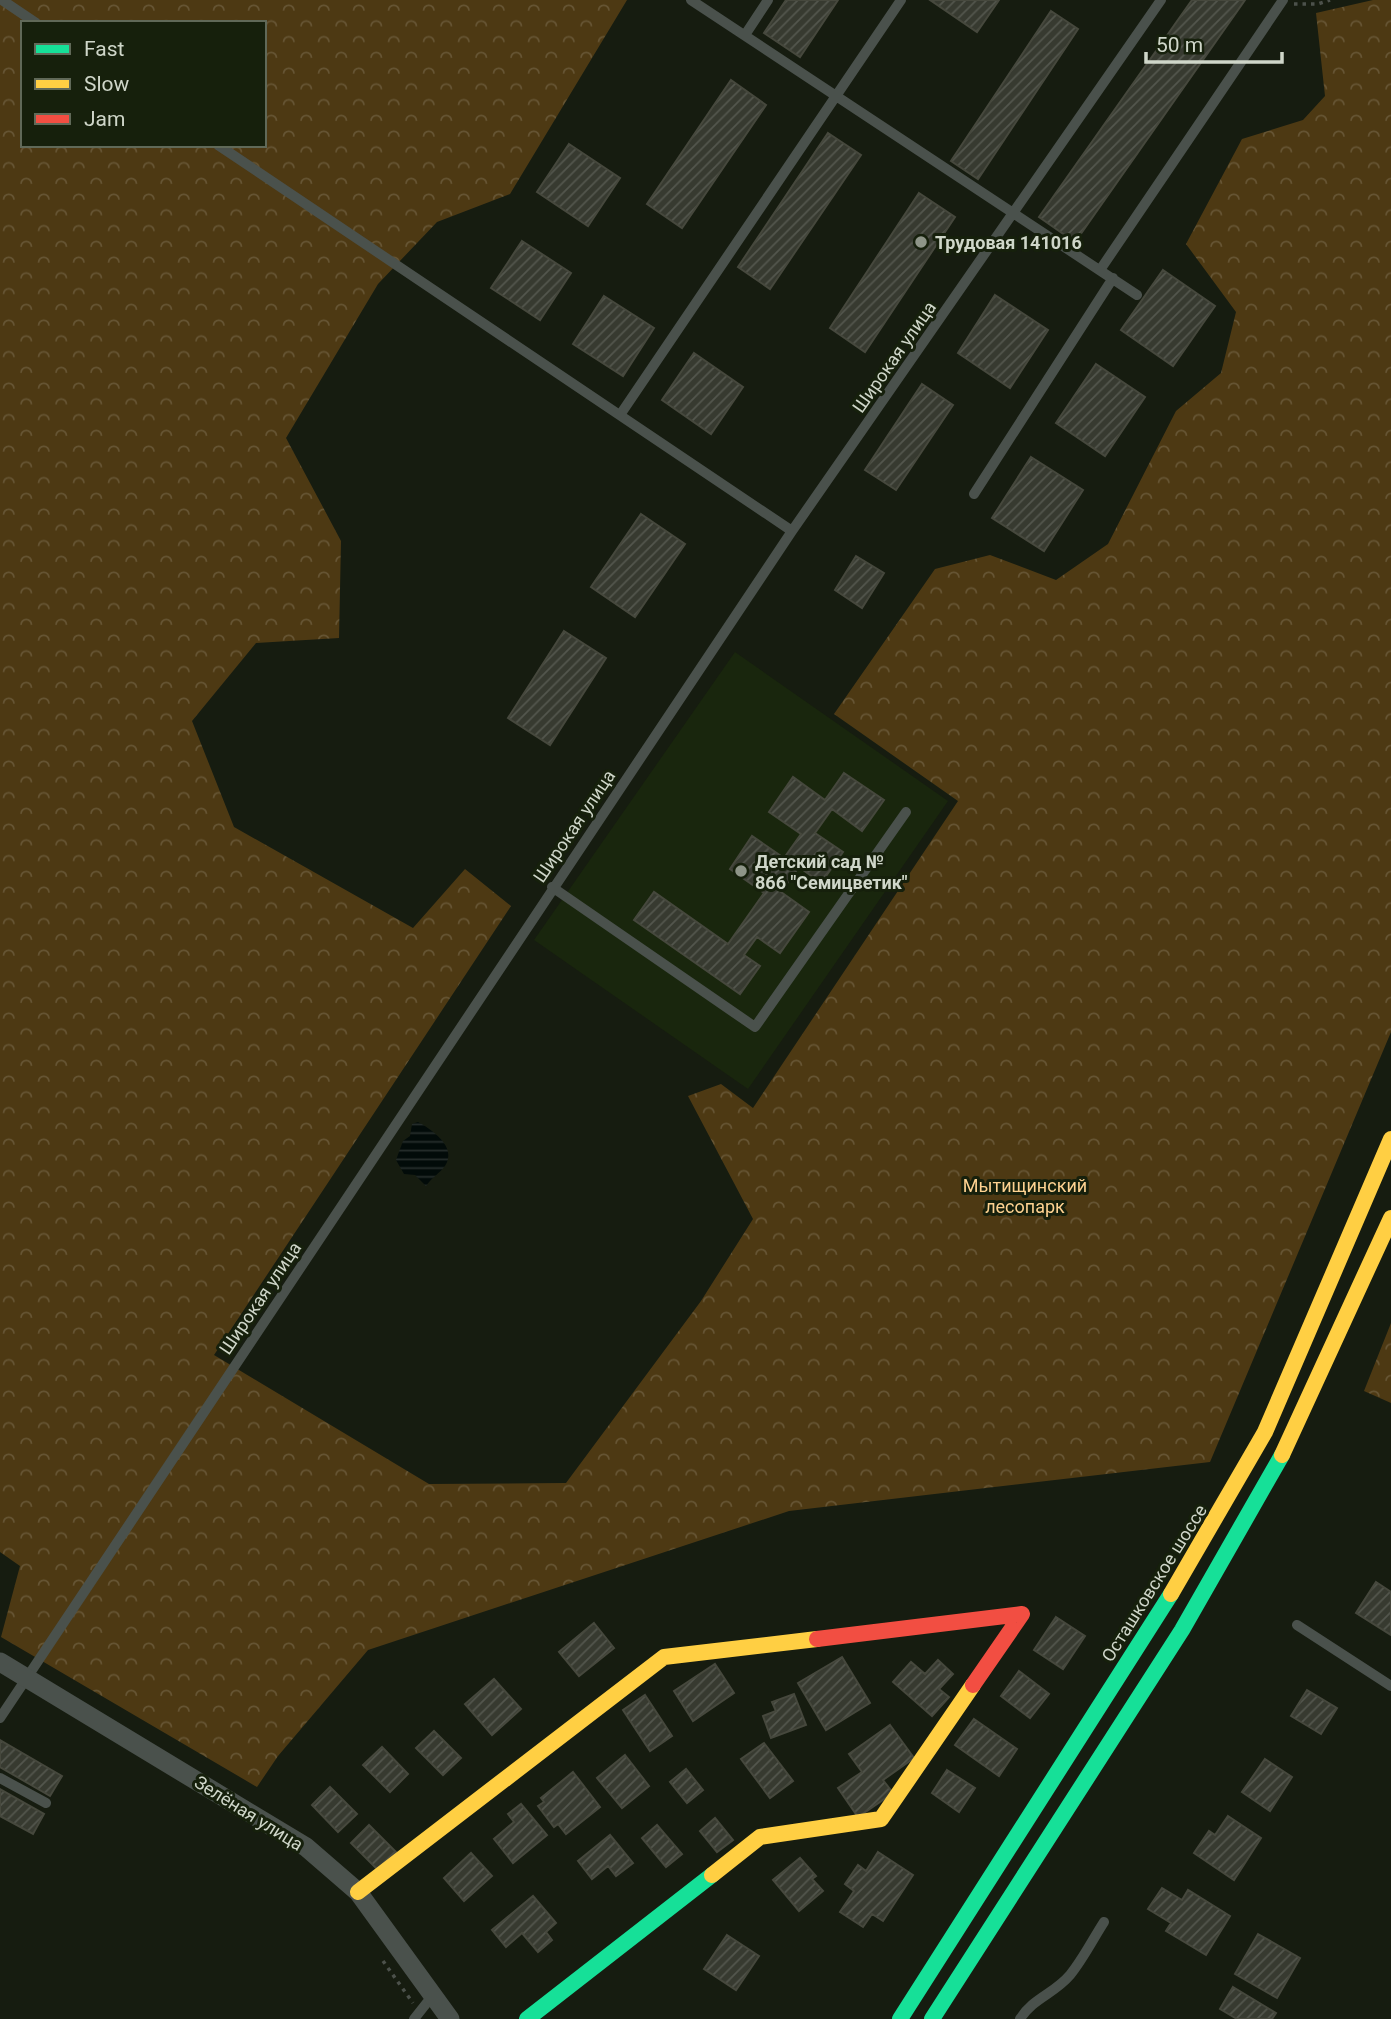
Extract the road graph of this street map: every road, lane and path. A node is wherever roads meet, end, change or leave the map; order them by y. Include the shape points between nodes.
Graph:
1 (2, 0) edge
2 (691, 0) edge
3 (768, 0) edge
4 (901, 0) edge
5 (1330, 0) edge
6 (1158, 1) edge
7 (1284, 1) edge
8 (33, 21) edge
9 (744, 35) junction
10 (836, 96) junction
11 (221, 147) edge
12 (1013, 212) junction
13 (1100, 270) junction
14 (1112, 278) junction
15 (1137, 295) dead end
16 (620, 415) junction
17 (974, 494) dead end
18 (792, 531) junction
19 (906, 812) dead end
20 (552, 887) junction
21 (1391, 1139) edge
22 (1391, 1218) edge
23 (1297, 1625) dead end
24 (0, 1662) edge
25 (26, 1677) junction
26 (1391, 1686) edge
27 (0, 1718) edge
28 (0, 1778) edge
29 (46, 1803) dead end
30 (358, 1892) junction
31 (1104, 1922) dead end
32 (380, 1958) dead end
33 (433, 1996) junction
34 (417, 2016) edge
35 (450, 2019) edge
36 (527, 2019) edge
37 (900, 2019) edge
38 (932, 2019) edge
39 (1020, 2019) edge

1 - 8 lane
2 - 9 lane
3 - 9 lane
4 - 10 lane
5 - 7 path via 1299,5
6 - 12 lane, Широкая улица
7 - 13 lane
9 - 10 lane
10 - 12 lane
10 - 16 lane
11 - 16 lane
12 - 13 lane
12 - 18 lane, Широкая улица
13 - 14 lane
14 - 15 lane
14 - 17 lane
16 - 18 lane
18 - 20 lane, Широкая улица
19 - 20 lane via 755,1027
20 - 25 lane, Широкая улица
21 - 37 main road, Осташковское шоссе via 1265,1432 1195,1557
22 - 38 main road via 1288,1444 1217,1572
23 - 26 lane
24 - 25 street, Зелёная улица
25 - 27 lane, Широкая улица
25 - 30 street, Зелёная улица via 306,1847
28 - 29 lane
30 - 33 street, Зелёная улица
30 - 36 main road via 664,1657 1022,1614 881,1819 760,1836
31 - 39 lane via 1070,1975 1028,2005
32 - 34 path
33 - 34 lane
33 - 35 street, Зелёная улица

